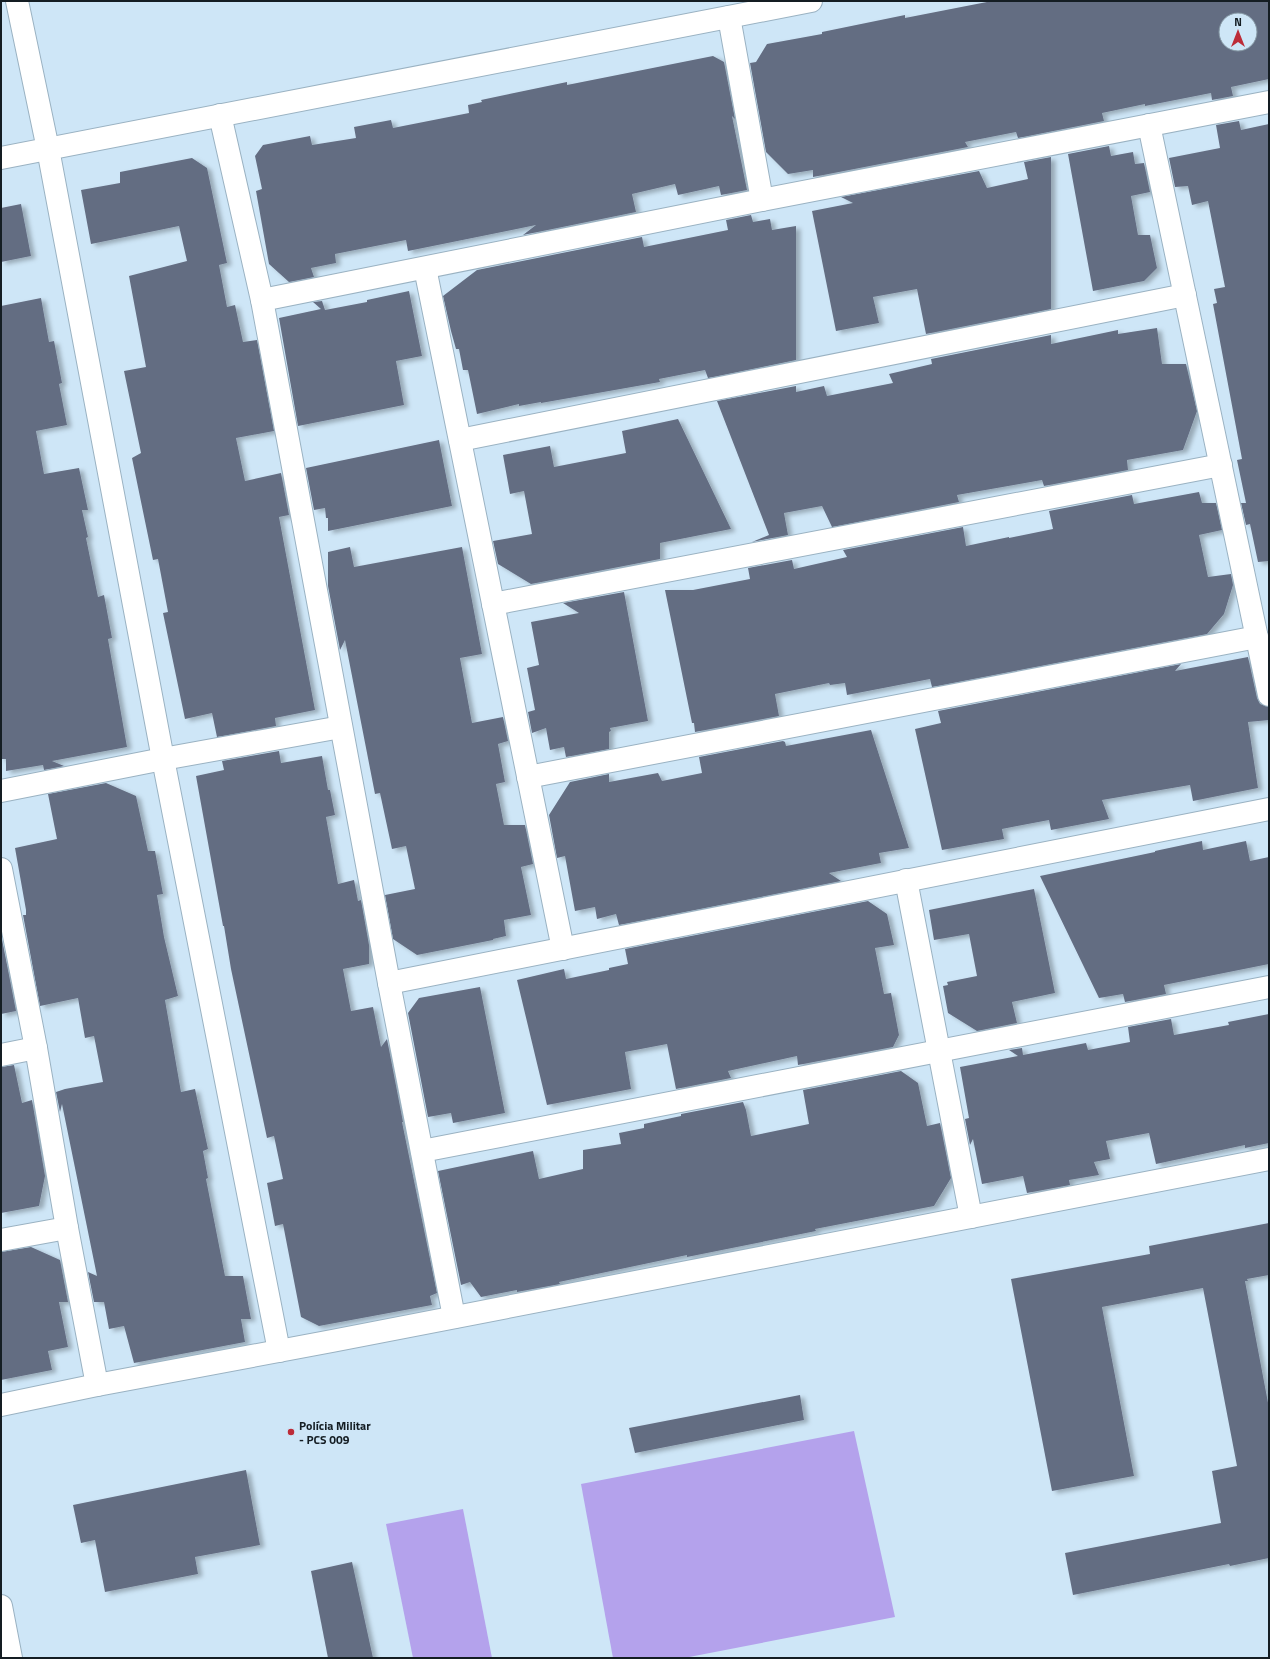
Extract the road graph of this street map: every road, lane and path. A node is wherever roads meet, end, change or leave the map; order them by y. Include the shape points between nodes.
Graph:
1 (17, 1) edge
2 (811, 1) edge
3 (729, 17) junction
4 (1269, 102) edge
5 (220, 115) junction
6 (1149, 125) junction
7 (48, 149) junction
8 (1, 158) edge
9 (762, 200) junction
10 (425, 268) junction
11 (1185, 295) junction
12 (262, 300) junction
13 (460, 440) junction
14 (1221, 465) junction
15 (493, 604) junction
16 (1257, 637) junction
17 (1269, 695) edge
18 (341, 727) junction
19 (163, 759) junction
20 (528, 777) junction
21 (1, 792) edge
22 (1269, 808) edge
23 (1, 869) edge
24 (906, 880) junction
25 (563, 949) junction
26 (389, 983) junction
27 (1269, 987) edge
28 (36, 1048) junction
29 (940, 1051) junction
30 (1, 1055) edge
31 (422, 1151) junction
32 (1269, 1159) edge
33 (971, 1217) junction
34 (67, 1228) junction
35 (1, 1240) edge
36 (454, 1317) junction
37 (279, 1351) junction
38 (97, 1385) junction
39 (1, 1405) edge
40 (1, 1606) edge
41 (12, 1658) edge

1 - 7 street
2 - 3 street
3 - 5 street
3 - 9 street
4 - 6 street
5 - 7 street
5 - 12 street
6 - 9 street
6 - 11 street
7 - 8 street
7 - 19 street
9 - 10 street
10 - 12 street
10 - 13 street
11 - 13 street
11 - 14 street
12 - 18 street
13 - 15 street
14 - 15 street
14 - 16 street
15 - 20 street
16 - 17 street
16 - 20 street
18 - 19 street
18 - 26 street
19 - 21 street
19 - 37 street
20 - 25 street
22 - 24 street
23 - 28 street
24 - 25 street
24 - 29 street
25 - 26 street
26 - 31 street
27 - 29 street
28 - 30 street
28 - 34 street
29 - 31 street
29 - 33 street
31 - 36 street
32 - 33 street
33 - 36 street
34 - 35 street
34 - 38 street
36 - 37 street
37 - 38 street
38 - 39 street
40 - 41 street

